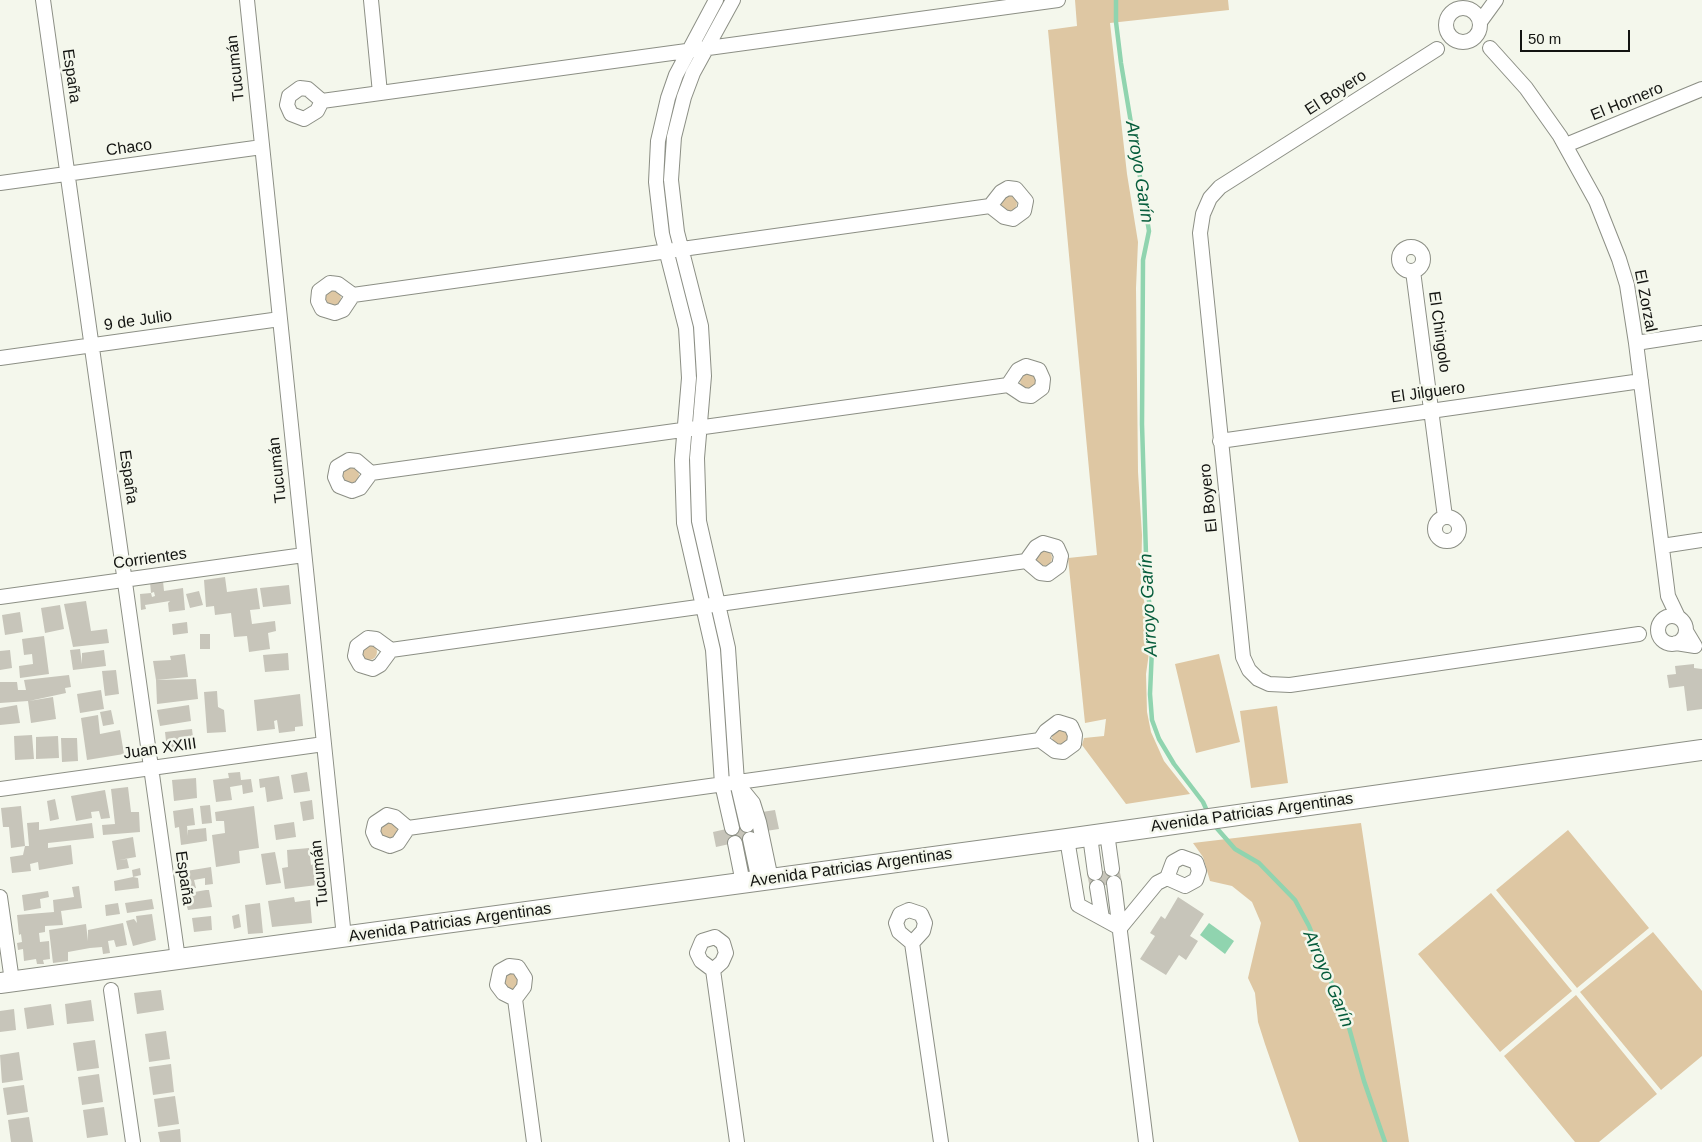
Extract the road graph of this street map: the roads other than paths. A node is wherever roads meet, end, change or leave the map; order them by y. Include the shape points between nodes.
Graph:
1 (43, 0) edge
2 (246, 0) edge
3 (371, 0) edge
4 (716, 0) edge
5 (733, 0) edge
6 (1058, 0) edge
7 (1478, 0) edge
8 (1496, 0) edge
9 (1462, 8) junction
10 (1480, 26) junction
11 (1446, 30) junction
12 (1461, 42) junction
13 (706, 48) junction
14 (1490, 48) junction
15 (1437, 49) junction
16 (688, 51) junction
17 (1702, 89) edge
18 (380, 93) junction
19 (322, 101) dead end
20 (262, 146) junction
21 (1566, 146) junction
22 (67, 174) junction
23 (0, 183) edge
24 (990, 206) dead end
25 (682, 250) junction
26 (667, 251) junction
27 (1413, 271) dead end
28 (353, 295) dead end
29 (280, 319) junction
30 (1702, 333) edge
31 (1636, 343) junction
32 (91, 345) junction
33 (0, 358) edge
34 (1641, 381) junction
35 (1008, 385) dead end
36 (1432, 411) junction
37 (700, 428) junction
38 (685, 430) junction
39 (1220, 441) junction
40 (371, 473) dead end
41 (1445, 517) dead end
42 (1702, 540) edge
43 (1662, 546) junction
44 (304, 555) junction
45 (1026, 561) dead end
46 (124, 580) junction
47 (1668, 596) junction
48 (0, 597) edge
49 (718, 604) junction
50 (703, 606) junction
51 (1678, 617) junction
52 (1660, 622) junction
53 (1686, 631) junction
54 (1639, 634) junction
55 (1670, 643) junction
56 (1699, 648) edge
57 (390, 650) dead end
58 (1040, 740) dead end
59 (324, 744) junction
60 (1702, 750) edge
61 (151, 768) junction
62 (737, 782) junction
63 (722, 784) junction
64 (0, 789) edge
65 (747, 825) dead end
66 (408, 828) dead end
67 (732, 828) dead end
68 (1099, 834) junction
69 (750, 839) dead end
70 (1067, 839) junction
71 (735, 843) dead end
72 (1167, 878) dead end
73 (758, 881) junction
74 (0, 897) edge
75 (1102, 918) junction
76 (1120, 928) junction
77 (344, 937) junction
78 (912, 943) dead end
79 (178, 959) junction
80 (713, 970) dead end
81 (6, 982) edge
82 (111, 990) dead end
83 (514, 999) dead end
84 (133, 1142) edge
85 (534, 1142) edge
86 (737, 1142) edge
87 (941, 1142) edge
88 (1146, 1142) edge

1 - 22 street, España
2 - 20 street, Tucumán
3 - 18 street
4 - 16 street
5 - 13 street
6 - 13 street
7 - 9 street
8 - 10 street
9 - 10 street via 1475,13
9 - 11 street via 1448,15
10 - 12 street via 1474,38
10 - 14 street, El Zorzal
11 - 12 street via 1448,35
11 - 15 street
12 - 14 street
12 - 15 street, El Boyero
13 - 16 street
13 - 25 street via 693,73 674,137 671,180
14 - 21 street, El Zorzal via 1526,88
15 - 39 street, El Boyero via 1220,187 1210,198 1202,214 1200,233
16 - 18 street
16 - 26 street via 676,75 658,141 658,210
17 - 21 street, El Hornero
18 - 19 street
20 - 22 street, Chaco
20 - 29 street, Tucumán
21 - 31 street, El Zorzal via 1596,201 1619,259
22 - 23 street, Chaco
22 - 32 street, España
24 - 25 street
25 - 26 street
25 - 37 street via 696,302 703,350
26 - 28 street
26 - 38 street via 686,328 689,378
27 - 36 street, El Chingolo
29 - 32 street, 9 de Julio
29 - 44 street, Tucumán
30 - 31 street
31 - 34 street, El Zorzal
32 - 33 street, 9 de Julio
32 - 46 street, España
34 - 36 street, El Jilguero
34 - 43 street, El Zorzal
35 - 37 street
36 - 39 street, El Jilguero
36 - 41 street, El Chingolo
37 - 38 street
37 - 49 street via 696,458 699,521
38 - 40 street
38 - 50 street via 682,460 684,523
39 - 54 street, El Boyero via 1243,657 1249,670 1268,684 1290,685
42 - 43 street
43 - 47 street, El Zorzal
44 - 46 street, Corrientes
44 - 59 street, Tucumán
45 - 49 street
46 - 48 street, Corrientes
46 - 61 street, España
47 - 51 street
47 - 52 street
49 - 50 street
49 - 62 street via 728,648
50 - 57 street
50 - 63 street via 713,650
51 - 52 street via 1666,617
51 - 53 street
52 - 54 street
52 - 55 street via 1659,635
53 - 55 street via 1683,639
53 - 56 street
54 - 55 street
55 - 56 street
58 - 62 street
59 - 61 street, Juan XXIII
59 - 77 street, Tucumán
60 - 68 street, Avenida Patricias Argentinas
61 - 64 street, Juan XXIII
61 - 79 street, España
62 - 63 street
62 - 65 street
62 - 73 street via 753,803
63 - 66 street
63 - 67 street
68 - 70 street, Avenida Patricias Argentinas
68 - 75 street via 1096,880
68 - 76 street via 1113,876
69 - 73 street
70 - 73 street, Avenida Patricias Argentinas
70 - 75 street via 1078,905
71 - 73 street
72 - 76 street via 1157,883
73 - 77 street, Avenida Patricias Argentinas
74 - 81 street
75 - 76 street
76 - 88 street
77 - 79 street, Avenida Patricias Argentinas
78 - 87 street
79 - 81 street, Avenida Patricias Argentinas
80 - 86 street
82 - 84 street
83 - 85 street

